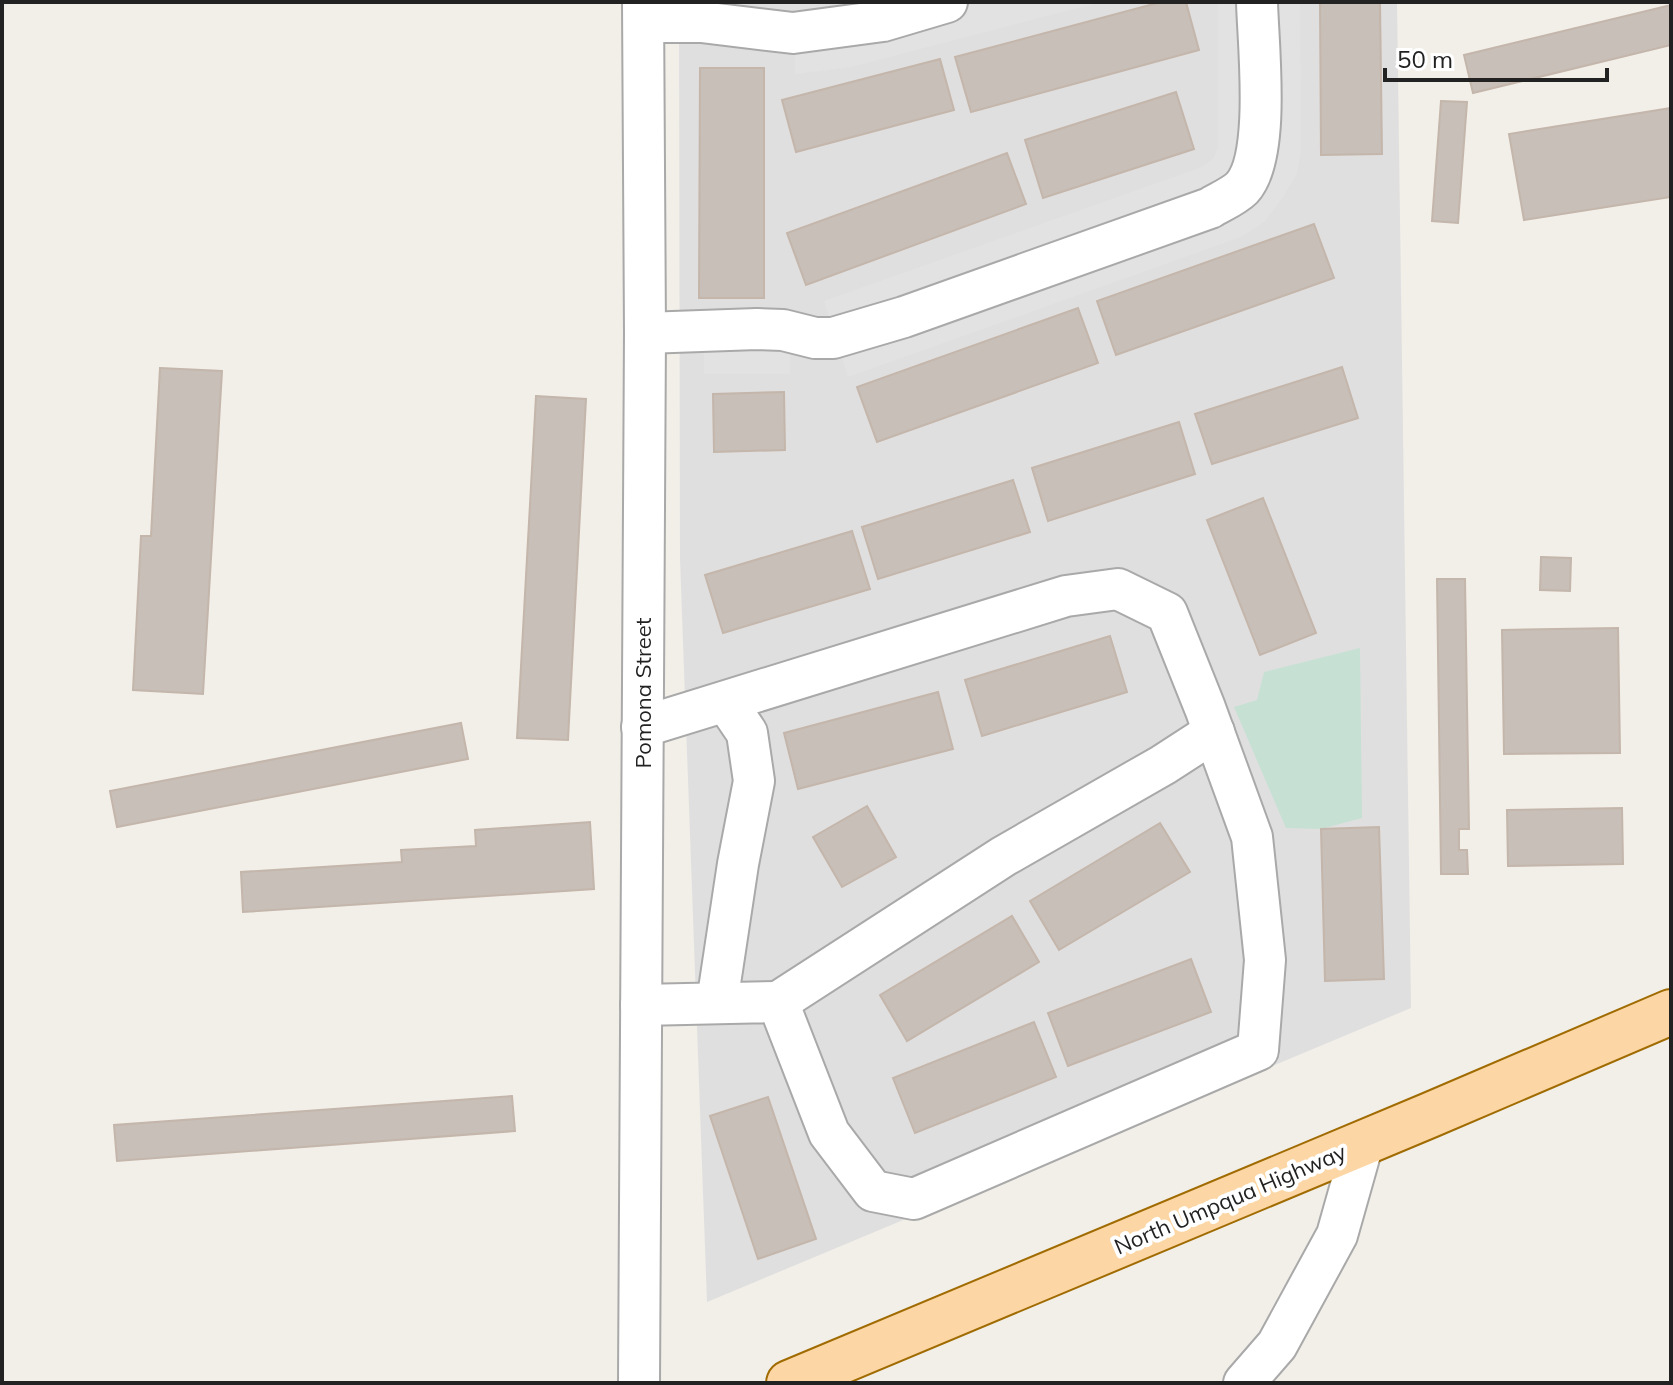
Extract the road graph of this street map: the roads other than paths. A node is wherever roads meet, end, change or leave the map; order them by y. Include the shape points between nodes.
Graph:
1 (947, 2) edge
2 (1257, 2) edge
3 (644, 12) edge
4 (645, 333) junction
5 (726, 702) junction
6 (642, 727) junction
7 (1214, 732) junction
8 (778, 1002) junction
9 (717, 1003) junction
10 (641, 1005) junction
11 (1671, 1012) edge
12 (1363, 1143) junction
13 (639, 1383) edge
14 (789, 1383) edge
15 (1244, 1383) edge

1 - 3 street via 883,21 793,33
2 - 4 street via 1261,124 1254,167 1242,188 1210,208 833,338 757,329
3 - 4 street, Pomona Street
4 - 6 street, Pomona Street
5 - 6 street
5 - 7 street via 1066,596 1118,589 1167,613
5 - 9 street via 747,733 754,781
6 - 10 street, Pomona Street
7 - 8 street via 1004,856
7 - 8 street via 1252,837 1265,960 1258,1050 914,1199 873,1191 829,1133
8 - 9 street
9 - 10 street
10 - 13 street, Pomona Street
11 - 12 main road, North Umpqua Highway
12 - 14 main road, North Umpqua Highway
12 - 15 street via 1337,1235 1277,1345

